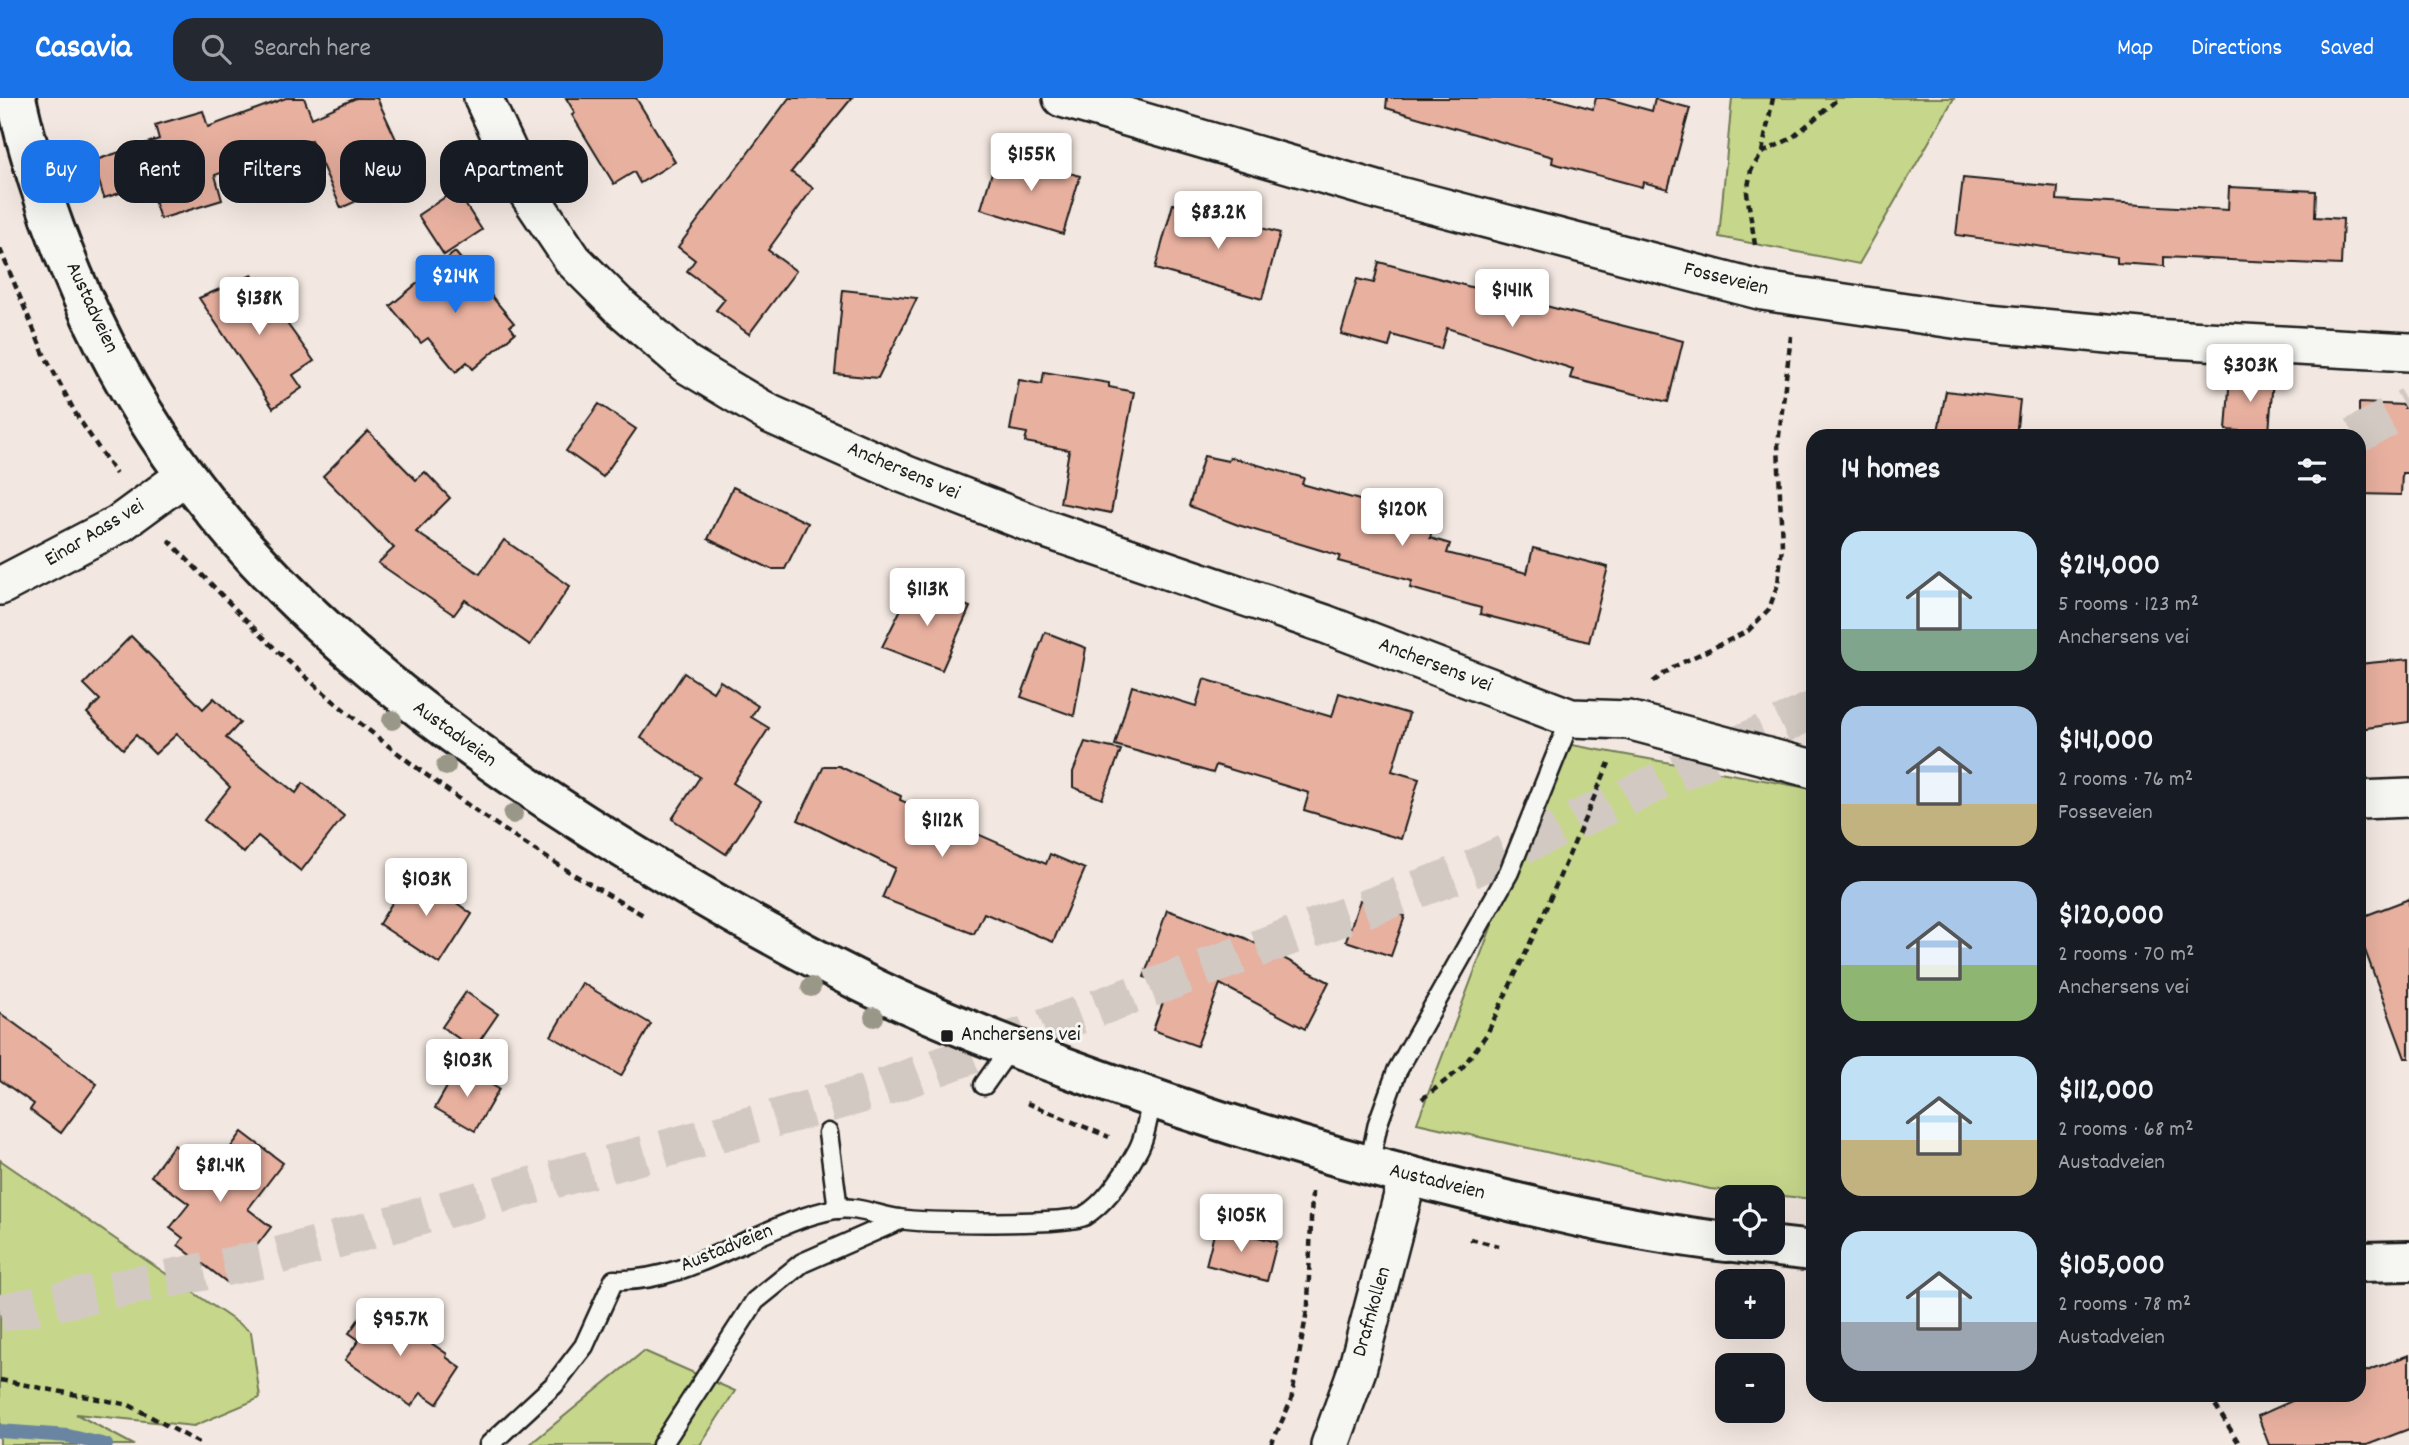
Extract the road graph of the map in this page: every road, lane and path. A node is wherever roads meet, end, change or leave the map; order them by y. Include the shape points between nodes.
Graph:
1 (16, 98) edge
2 (483, 98) edge
3 (1062, 98) edge
4 (1773, 98) edge
5 (1839, 98) edge
6 (1762, 153) junction
7 (0, 248) edge
8 (1780, 294) junction
9 (2409, 352) edge
10 (186, 475) junction
11 (118, 478) dead end
12 (0, 586) edge
13 (1572, 718) junction
14 (1628, 720) junction
15 (1806, 767) edge
16 (2409, 799) edge
17 (2366, 800) edge
18 (1012, 1047) junction
19 (984, 1085) dead end
20 (1152, 1099) junction
21 (1378, 1123) junction
22 (828, 1133) dead end
23 (1369, 1166) junction
24 (1408, 1176) junction
25 (1311, 1186) dead end
26 (838, 1209) junction
27 (901, 1220) junction
28 (1715, 1240) edge
29 (1785, 1248) edge
30 (1806, 1250) edge
31 (2366, 1262) edge
32 (2409, 1262) edge
33 (0, 1380) edge
34 (2213, 1402) edge
35 (203, 1445) edge
36 (489, 1445) edge
37 (662, 1445) edge
38 (1271, 1445) edge
39 (1330, 1445) edge
40 (2240, 1445) edge

1 - 10 main road, Austadveien via 54,224 92,318 144,415
2 - 13 street, Anchersens vei via 526,190 573,260 686,364 770,414 904,474 1018,518 1325,624
3 - 8 street, Fosseveien via 1380,191
4 - 6 path
5 - 6 path via 1791,138
6 - 8 path via 1751,170 1746,193
7 - 11 path via 43,352 77,416
8 - 9 street, Fosseveien via 1967,321 2151,338
8 - 14 path via 1782,546 1778,583 1769,609 1748,631 1674,667 1645,688
10 - 12 street, Einar Aass vei via 119,524
10 - 18 main road, Austadveien via 238,539 344,646 408,701 511,776 666,876 863,983
13 - 14 street, Anchersens vei
13 - 21 lane via 1508,872 1396,1071
14 - 15 street, Anchersens vei
14 - 21 path via 1487,1034 1462,1068 1426,1097
16 - 17 street
18 - 19 lane
18 - 20 main road, Austadveien
20 - 23 main road, Austadveien
20 - 27 lane, Austadveien via 1139,1149 1104,1198 1083,1216 1054,1223
21 - 23 lane
22 - 26 lane
23 - 24 main road, Austadveien
24 - 28 main road, Austadveien via 1576,1218
24 - 39 street, Drafnkollen via 1357,1370
25 - 38 path via 1308,1305 1291,1401
26 - 27 lane, Austadveien
26 - 36 lane, Austadveien via 660,1276 614,1280 584,1346 554,1385
27 - 37 lane via 802,1263 755,1301
29 - 30 main road
31 - 32 main road
33 - 35 path via 130,1405
34 - 40 path

